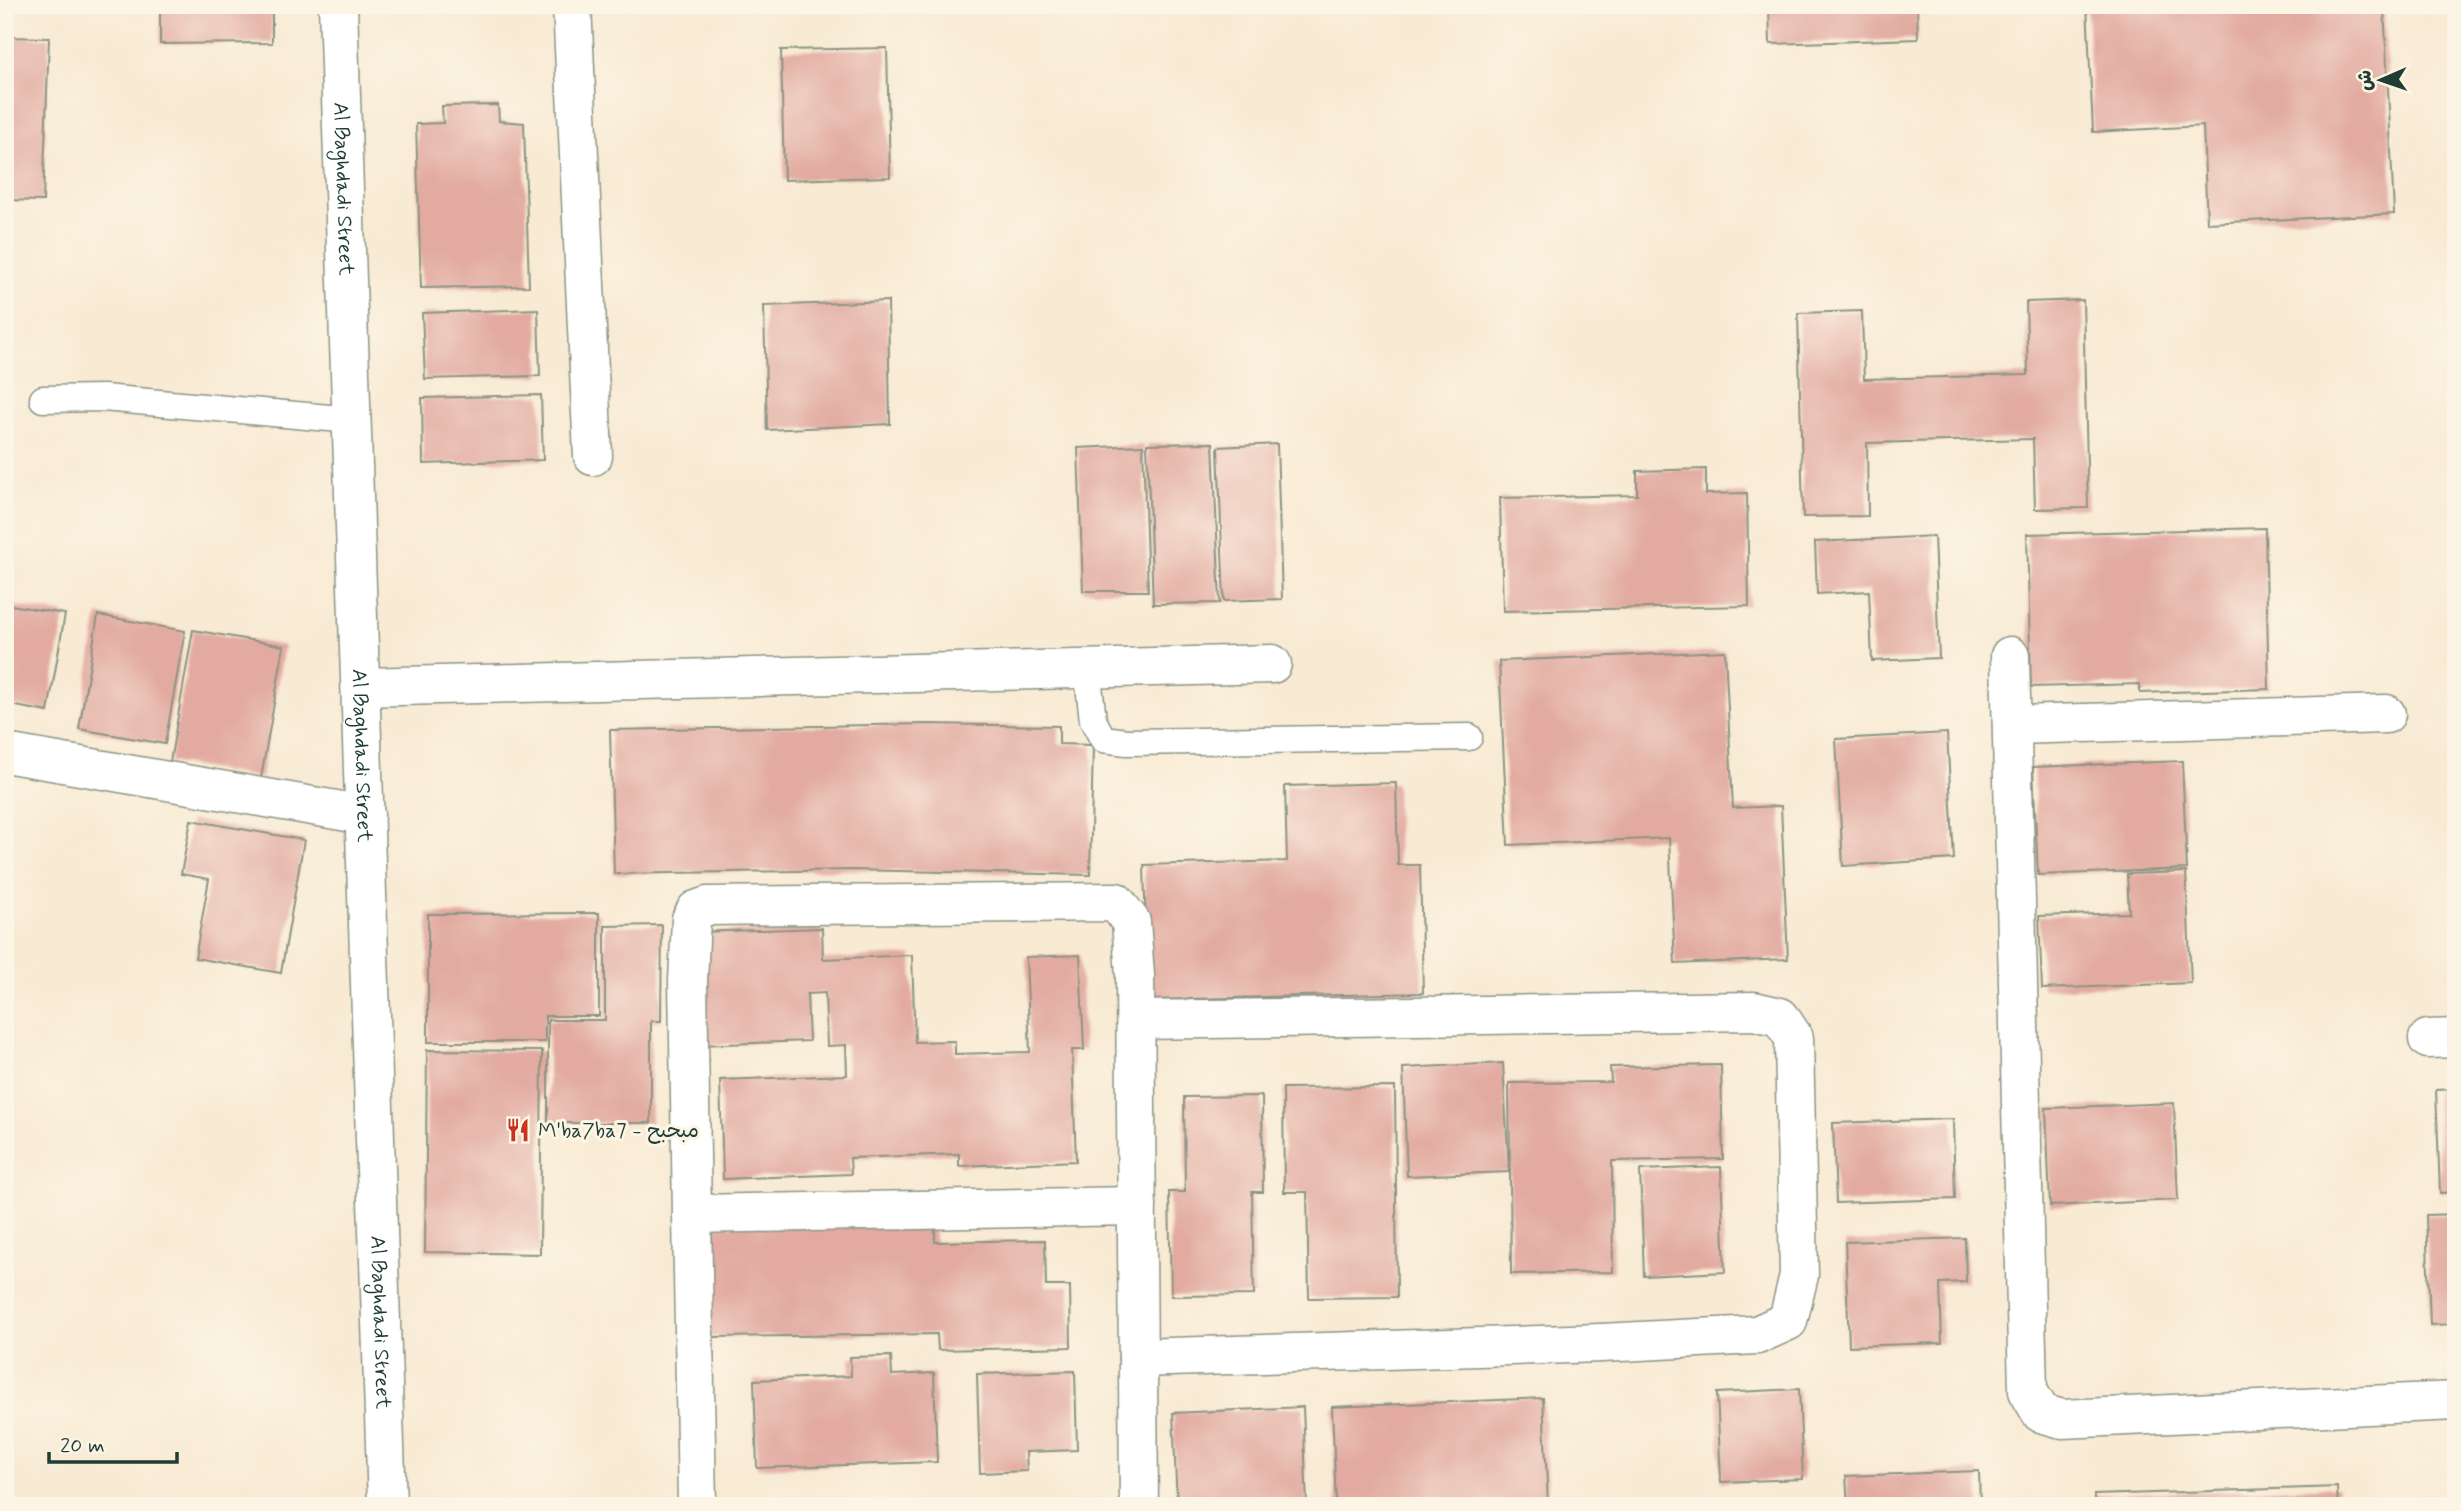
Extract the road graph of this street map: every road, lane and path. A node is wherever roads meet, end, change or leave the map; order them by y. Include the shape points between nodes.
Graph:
1 (338, 5) edge
2 (572, 5) edge
3 (43, 398) dead end
4 (352, 420) junction
5 (593, 456) dead end
6 (2010, 656) dead end
7 (1272, 664) dead end
8 (1087, 668) junction
9 (361, 687) junction
10 (2386, 714) dead end
11 (2013, 725) junction
12 (1469, 737) dead end
13 (5, 753) edge
14 (365, 815) junction
15 (1136, 1020) junction
16 (1137, 1206) junction
17 (692, 1214) junction
18 (1138, 1358) junction
19 (2456, 1401) edge
20 (387, 1506) edge
21 (697, 1506) edge
22 (1139, 1506) edge

1 - 4 street, Al Baghdadi Street
2 - 5 street
3 - 4 lane via 103,398
4 - 9 street, Al Baghdadi Street
6 - 11 street
7 - 8 street
8 - 9 street
8 - 12 lane via 1093,720 1103,738 1127,743
9 - 14 street, Al Baghdadi Street
10 - 11 street
11 - 19 street via 2028,1391 2041,1413 2062,1419
13 - 14 street
14 - 20 street, Al Baghdadi Street
15 - 16 street
15 - 17 street via 1131,922 1116,902 707,906 696,910 691,919 688,981
15 - 18 street via 1754,1011 1780,1017 1794,1038 1799,1275 1788,1321 1757,1335
16 - 17 street
16 - 18 street
17 - 21 street
18 - 22 street

